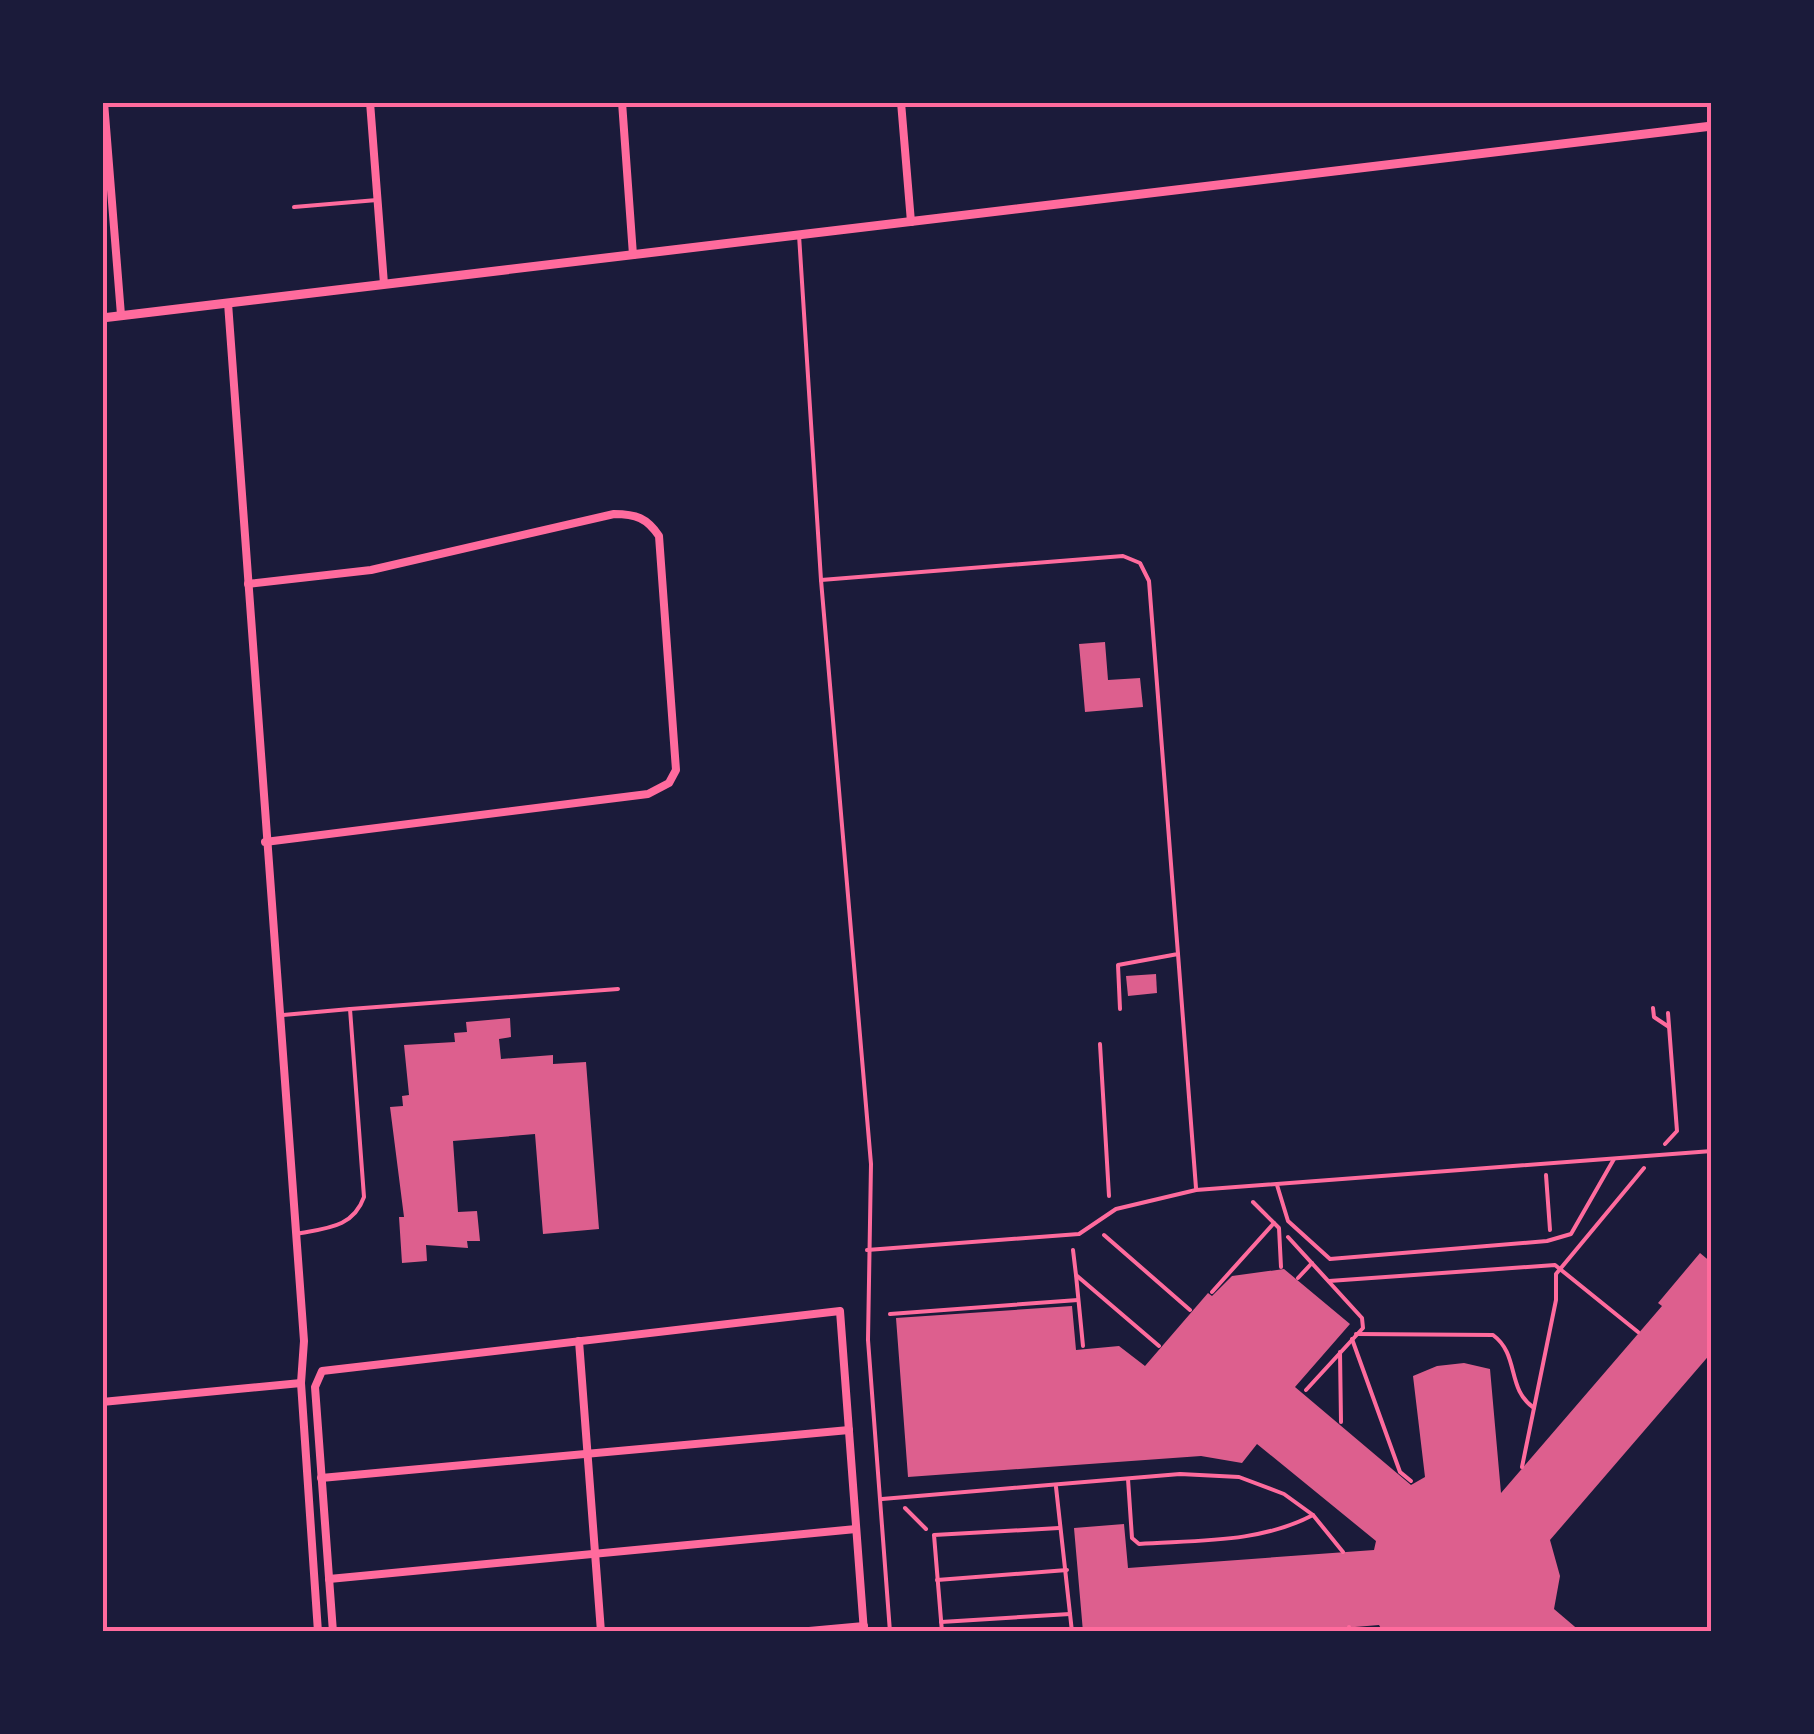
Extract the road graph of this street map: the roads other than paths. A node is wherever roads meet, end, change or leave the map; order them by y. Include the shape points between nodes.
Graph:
1 (104, 102) edge
2 (370, 102) edge
3 (622, 102) edge
4 (902, 102) edge
5 (1712, 126) edge
6 (377, 200) junction
7 (294, 206) dead end
8 (911, 222) junction
9 (799, 235) junction
10 (633, 255) junction
11 (384, 284) junction
12 (228, 302) junction
13 (121, 315) junction
14 (102, 318) edge
15 (821, 580) junction
16 (248, 584) junction
17 (265, 842) junction
18 (1178, 954) junction
19 (618, 990) dead end
20 (1120, 1008) dead end
21 (350, 1010) junction
22 (278, 1015) junction
23 (1712, 1152) edge
24 (1614, 1159) junction
25 (1278, 1186) junction
26 (1196, 1190) junction
27 (296, 1234) junction
28 (867, 1250) junction
29 (579, 1341) junction
30 (301, 1383) junction
31 (102, 1402) edge
32 (849, 1430) junction
33 (588, 1454) junction
34 (322, 1478) junction
35 (1128, 1479) junction
36 (1056, 1486) junction
37 (881, 1499) junction
38 (1312, 1515) junction
39 (1059, 1528) junction
40 (856, 1529) junction
41 (1343, 1552) dead end
42 (595, 1554) junction
43 (1067, 1570) junction
44 (329, 1579) junction
45 (937, 1580) junction
46 (1070, 1614) junction
47 (941, 1622) junction
48 (864, 1629) edge
49 (318, 1632) edge
50 (333, 1632) edge
51 (601, 1632) edge
52 (798, 1632) edge
53 (890, 1632) edge
54 (942, 1632) edge
55 (1072, 1632) edge

1 - 13 street
2 - 6 street
3 - 10 street
4 - 8 street
5 - 8 street
6 - 7 lane
6 - 11 street
8 - 9 street
9 - 10 street
9 - 15 lane
10 - 11 street
11 - 12 street
12 - 13 street
12 - 16 street
13 - 14 street
15 - 18 lane via 1114,556 1140,564 1149,581
15 - 28 lane via 871,1164
16 - 17 street
16 - 17 street via 371,570 614,514 649,521 659,536 676,770 669,783 648,794
17 - 22 street
18 - 20 lane via 1118,965
18 - 26 lane
19 - 21 lane
21 - 22 lane
21 - 27 lane via 364,1196 359,1211 342,1225
22 - 27 street
23 - 24 lane
24 - 25 lane
24 - 25 lane via 1571,1234 1330,1259 1288,1221
25 - 26 lane
26 - 28 lane via 1116,1209 1079,1234
27 - 30 street
28 - 37 lane
29 - 32 street via 840,1311
29 - 33 street
29 - 34 street via 322,1372 315,1387
30 - 31 street
30 - 49 street
32 - 33 street
32 - 40 street
33 - 34 street
33 - 42 street
34 - 44 street
35 - 36 lane
35 - 38 lane via 1238,1477 1284,1494
35 - 38 lane via 1132,1538 1139,1544 1262,1535
36 - 37 lane
36 - 39 lane
37 - 53 lane
38 - 41 lane
39 - 43 lane
39 - 45 lane via 934,1535
40 - 42 street
40 - 48 street
42 - 44 street
42 - 51 street
43 - 45 lane
43 - 46 lane
44 - 50 street
45 - 47 lane
46 - 47 lane
46 - 55 lane
47 - 54 lane
48 - 52 street

